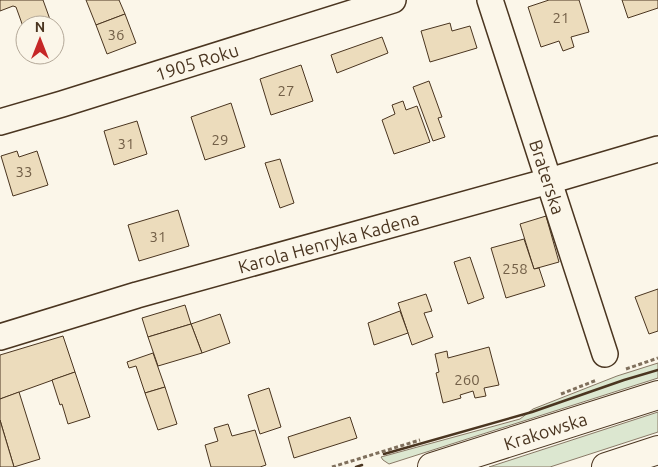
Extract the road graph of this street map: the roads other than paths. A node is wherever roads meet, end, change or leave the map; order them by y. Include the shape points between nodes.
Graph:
1 (393, 0) edge
2 (490, 0) edge
3 (0, 122) edge
4 (658, 148) edge
5 (549, 181) junction
6 (0, 337) edge
7 (605, 354) dead end
8 (658, 395) edge
9 (658, 450) edge
10 (432, 467) edge
11 (606, 467) edge

1 - 3 street, 1905 Roku
2 - 5 street, Braterska
4 - 5 street, Karola Henryka Kadena
5 - 6 street, Karola Henryka Kadena via 137,294
5 - 7 street, Braterska
8 - 10 main road, Krakowska
9 - 11 main road

